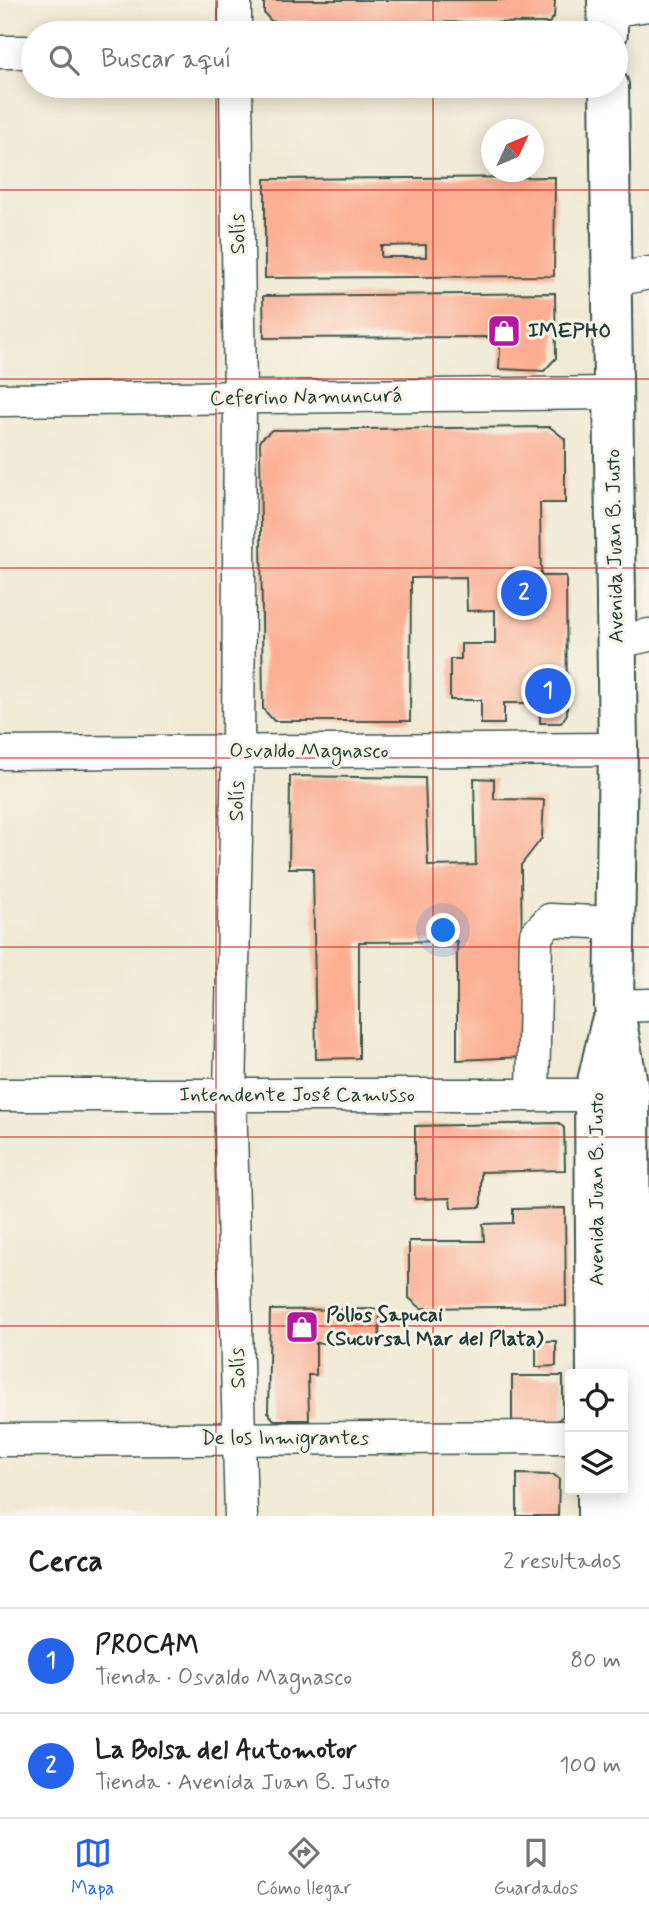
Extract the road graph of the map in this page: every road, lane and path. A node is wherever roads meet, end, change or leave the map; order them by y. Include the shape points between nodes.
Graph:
1 (235, 0) edge
2 (649, 5) edge
3 (607, 15) edge
4 (235, 21) edge
5 (0, 52) edge
6 (21, 52) edge
7 (236, 98) edge
8 (609, 98) edge
9 (649, 273) edge
10 (611, 281) junction
11 (613, 393) junction
12 (240, 397) junction
13 (0, 400) edge
14 (633, 638) edge
15 (618, 749) junction
16 (238, 751) junction
17 (0, 753) edge
18 (616, 923) junction
19 (632, 1006) edge
20 (230, 1094) junction
21 (0, 1095) edge
22 (533, 1095) junction
23 (594, 1095) junction
24 (596, 1369) edge
25 (627, 1432) edge
26 (565, 1437) edge
27 (240, 1438) junction
28 (0, 1440) edge
29 (628, 1453) edge
30 (597, 1495) edge
31 (241, 1516) edge
32 (597, 1516) edge
33 (632, 1516) edge

1 - 4 street
2 - 3 street
5 - 6 street
7 - 12 street, Solís
8 - 10 main road, Avenida Juan B. Justo
9 - 10 street
10 - 11 main road, Avenida Juan B. Justo
11 - 12 street, Ceferino Namuncurá
11 - 14 main road, Avenida Juan B. Justo
12 - 13 street, Ceferino Namuncurá
12 - 16 street, Solís
14 - 15 main road, Avenida Juan B. Justo
15 - 16 street, Osvaldo Magnasco
15 - 18 main road, Avenida Juan B. Justo
16 - 17 street, Osvaldo Magnasco
16 - 20 street, Solís
18 - 19 main road, Avenida Juan B. Justo
18 - 22 street via 550,920 536,935
19 - 23 main road, Avenida Juan B. Justo
19 - 25 main road, Avenida Juan B. Justo
20 - 21 street, Intendente José Camusso
20 - 22 street, Intendente José Camusso
20 - 27 street, Solís
22 - 23 street, Intendente José Camusso
23 - 24 main road, Avenida Juan B. Justo
26 - 27 street, De los Inmigrantes
27 - 28 street, De los Inmigrantes
27 - 31 street, Solís
29 - 33 main road, Avenida Juan B. Justo
30 - 32 main road

